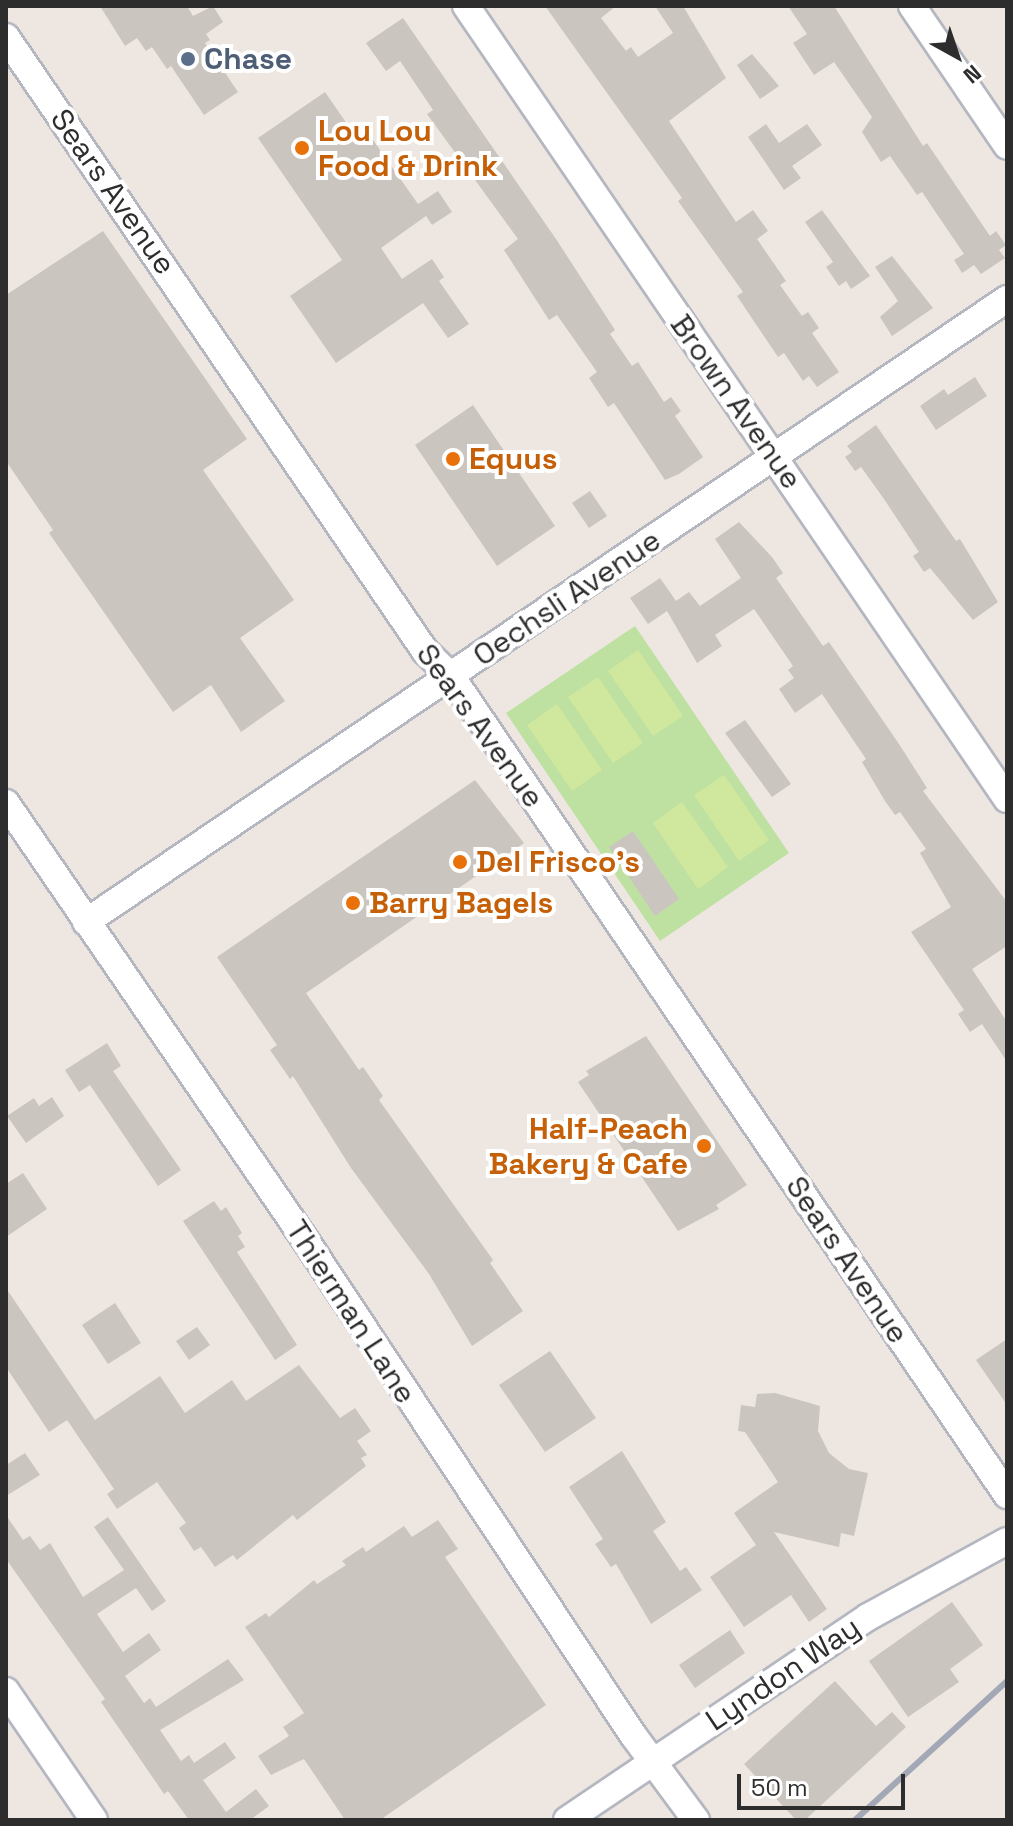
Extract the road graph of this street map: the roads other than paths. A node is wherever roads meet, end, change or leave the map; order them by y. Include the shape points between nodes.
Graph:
1 (466, 6) edge
2 (912, 6) edge
3 (6, 37) edge
4 (1007, 146) edge
5 (1007, 299) edge
6 (774, 456) junction
7 (451, 676) junction
8 (1007, 799) edge
9 (6, 803) edge
10 (86, 922) junction
11 (1007, 1495) edge
12 (1007, 1541) edge
13 (6, 1691) edge
14 (654, 1762) junction
15 (94, 1820) edge
16 (567, 1820) edge
17 (696, 1820) edge

1 - 6 street, Brown Avenue
2 - 4 street
3 - 7 street, Sears Avenue via 425,651
5 - 6 street, Oechsli Avenue
6 - 7 street, Oechsli Avenue
6 - 8 street, Brown Avenue
7 - 10 street, Oechsli Avenue
7 - 11 street, Sears Avenue
9 - 10 street, Thierman Lane
10 - 14 street, Thierman Lane
12 - 14 street, Lyndon Way via 868,1617
13 - 15 street
14 - 16 street, Lyndon Way
14 - 17 street, Thierman Lane

